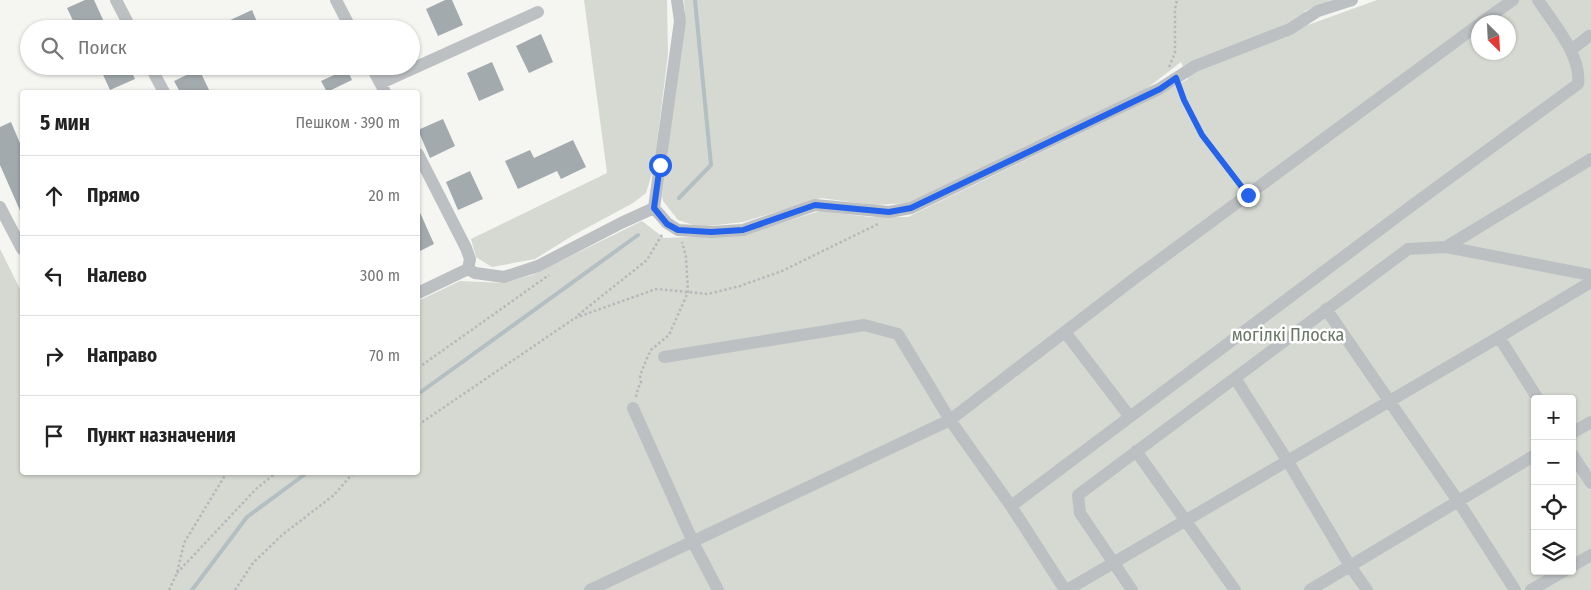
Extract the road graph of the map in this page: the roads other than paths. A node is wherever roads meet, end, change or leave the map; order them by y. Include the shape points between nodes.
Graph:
1 (116, 0) edge
2 (336, 0) edge
3 (677, 0) edge
4 (1352, 0) edge
5 (1513, 0) edge
6 (1538, 0) edge
7 (538, 12) dead end
8 (1492, 15) edge
9 (126, 20) edge
10 (346, 20) edge
11 (1471, 30) edge
12 (1591, 36) edge
13 (1571, 50) junction
14 (420, 70) edge
15 (1591, 73) edge
16 (155, 75) edge
17 (376, 75) edge
18 (410, 75) edge
19 (1578, 84) junction
20 (383, 88) edge
21 (163, 90) edge
22 (420, 158) edge
23 (1591, 159) edge
24 (0, 207) edge
25 (654, 208) junction
26 (20, 245) edge
27 (1446, 247) junction
28 (468, 269) junction
29 (1591, 275) edge
30 (1591, 282) edge
31 (420, 292) edge
32 (1326, 309) junction
33 (1065, 332) junction
34 (1499, 337) junction
35 (664, 357) dead end
36 (1235, 378) junction
37 (1535, 395) edge
38 (1390, 400) junction
39 (633, 408) dead end
40 (1130, 417) junction
41 (950, 420) junction
42 (1591, 422) edge
43 (1576, 431) edge
44 (1136, 451) junction
45 (1531, 457) edge
46 (1287, 460) junction
47 (1576, 460) edge
48 (1591, 483) edge
49 (1458, 501) junction
50 (1011, 506) junction
51 (1187, 520) junction
52 (693, 542) junction
53 (1591, 556) edge
54 (1114, 562) junction
55 (1576, 564) edge
56 (1350, 566) junction
57 (1557, 575) edge
58 (590, 590) edge
59 (718, 590) edge
60 (1066, 590) edge
61 (1132, 590) edge
62 (1235, 590) edge
63 (1310, 590) edge
64 (1367, 590) edge
65 (1515, 590) edge
66 (1531, 590) edge

1 - 9 street
2 - 10 street
3 - 25 street via 680,21
4 - 25 street via 1318,11 1290,29 1195,66 1160,89 911,208 889,212 815,205 743,230 711,232 672,227
5 - 8 street
6 - 13 street
7 - 14 street
11 - 33 street
12 - 13 street
13 - 19 street via 1580,74
15 - 19 street
16 - 21 street
17 - 20 street
18 - 20 street
19 - 40 street
22 - 28 street via 466,248 470,259
23 - 27 street
24 - 26 street
25 - 28 street via 538,266 504,277
27 - 29 street
27 - 32 street via 1408,249
28 - 31 street
30 - 34 street
32 - 36 street
32 - 38 street
33 - 40 street
33 - 41 street
34 - 37 street
34 - 38 street
35 - 41 street via 864,325 898,334
36 - 44 street
36 - 46 street
38 - 46 street
38 - 49 street
39 - 52 street
40 - 50 street
41 - 50 street
41 - 52 street
42 - 43 street
44 - 51 street
44 - 54 street via 1078,495 1080,513
45 - 49 street
46 - 51 street
46 - 56 street
47 - 48 street
49 - 56 street
49 - 65 street
50 - 60 street
51 - 54 street
51 - 62 street
52 - 58 street
52 - 59 street
53 - 55 street
54 - 60 street
54 - 61 street
56 - 63 street
56 - 64 street
57 - 66 street

